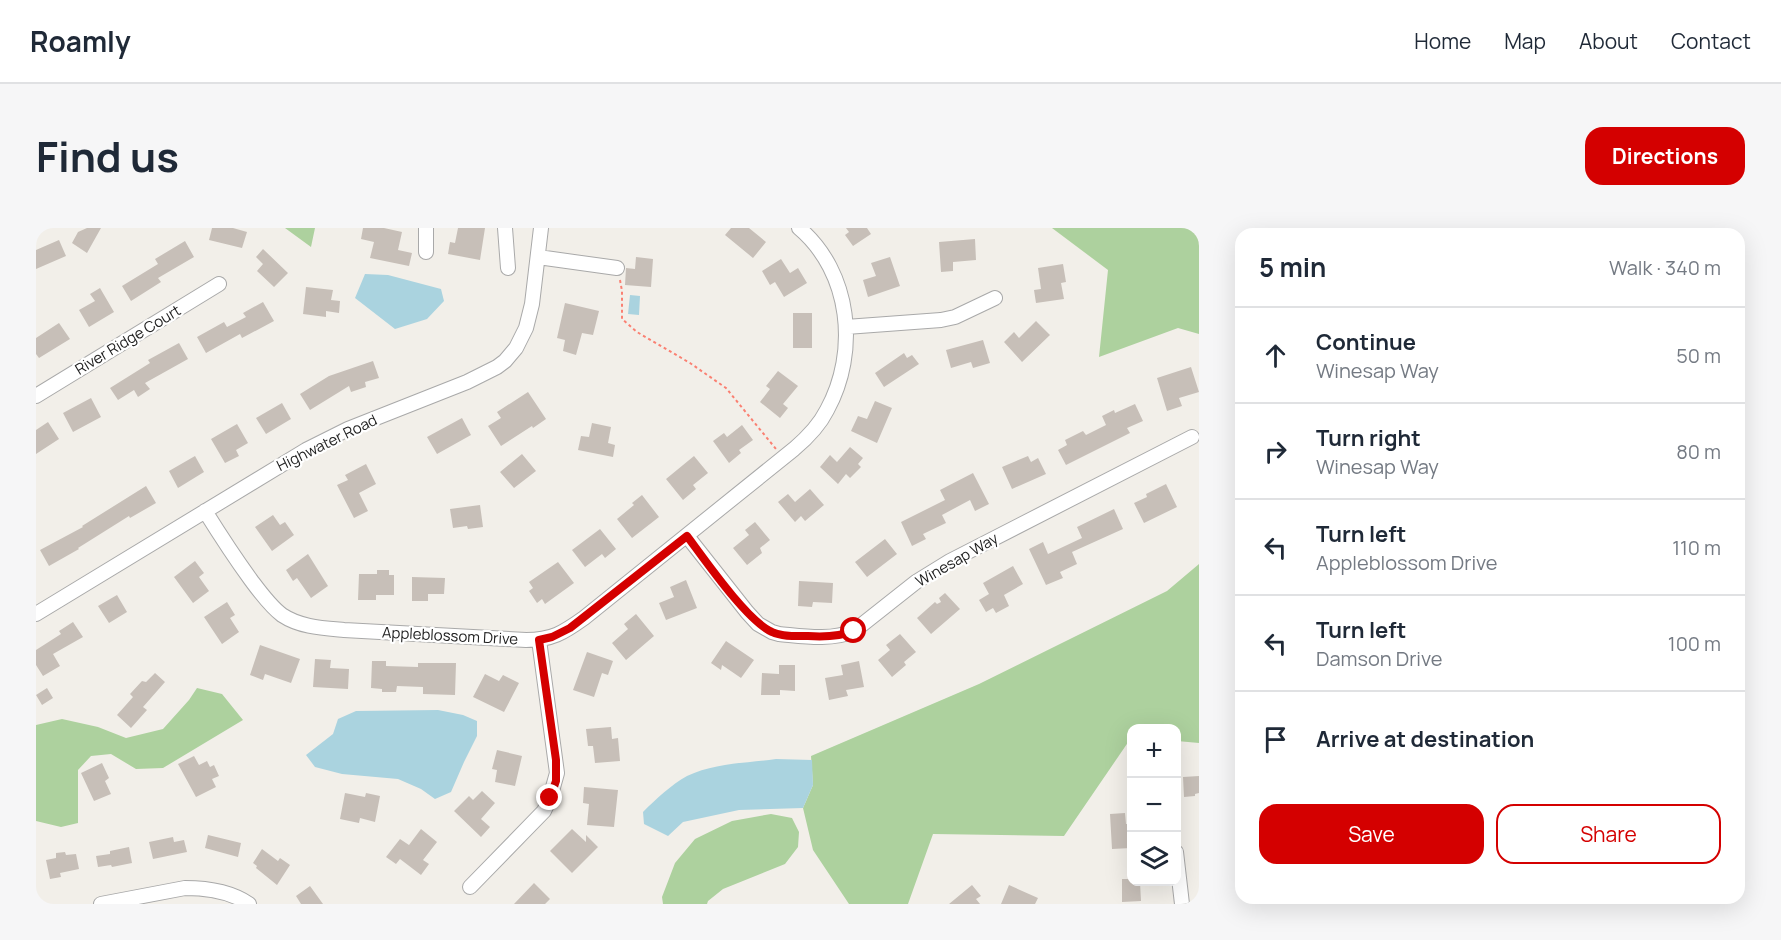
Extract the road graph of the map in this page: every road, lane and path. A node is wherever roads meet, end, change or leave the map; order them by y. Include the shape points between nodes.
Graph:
1 (426, 228) edge
2 (505, 228) edge
3 (541, 228) edge
4 (799, 228) edge
5 (426, 252) dead end
6 (538, 256) junction
7 (508, 268) dead end
8 (617, 268) joint
9 (219, 284) dead end
10 (995, 298) dead end
11 (846, 327) junction
12 (36, 396) edge
13 (1192, 437) dead end
14 (783, 458) junction
15 (205, 512) junction
16 (687, 536) junction
17 (36, 614) edge
18 (539, 640) junction
19 (1180, 886) edge
20 (470, 887) dead end
21 (101, 904) edge
22 (249, 904) edge
23 (1182, 904) edge

1 - 5 street
2 - 7 street
3 - 6 street, Highwater Road
4 - 11 street, Appleblossom Drive via 825,258 837,282
6 - 8 street
6 - 15 street, Highwater Road via 526,328 516,348 497,367 348,429
8 - 14 path via 622,319 636,332 726,388
9 - 12 street, River Ridge Court
10 - 11 street via 941,320
11 - 14 street, Appleblossom Drive via 842,373 827,411 806,439
13 - 16 street, Winesap Way via 950,561 847,634 779,634 758,624
14 - 16 street, Appleblossom Drive
15 - 17 street, Highwater Road
15 - 18 street, Appleblossom Drive via 272,606 298,622 315,628
16 - 18 street, Appleblossom Drive via 570,628
18 - 20 street via 556,781 544,811
19 - 23 street
21 - 22 street via 191,888 215,890

